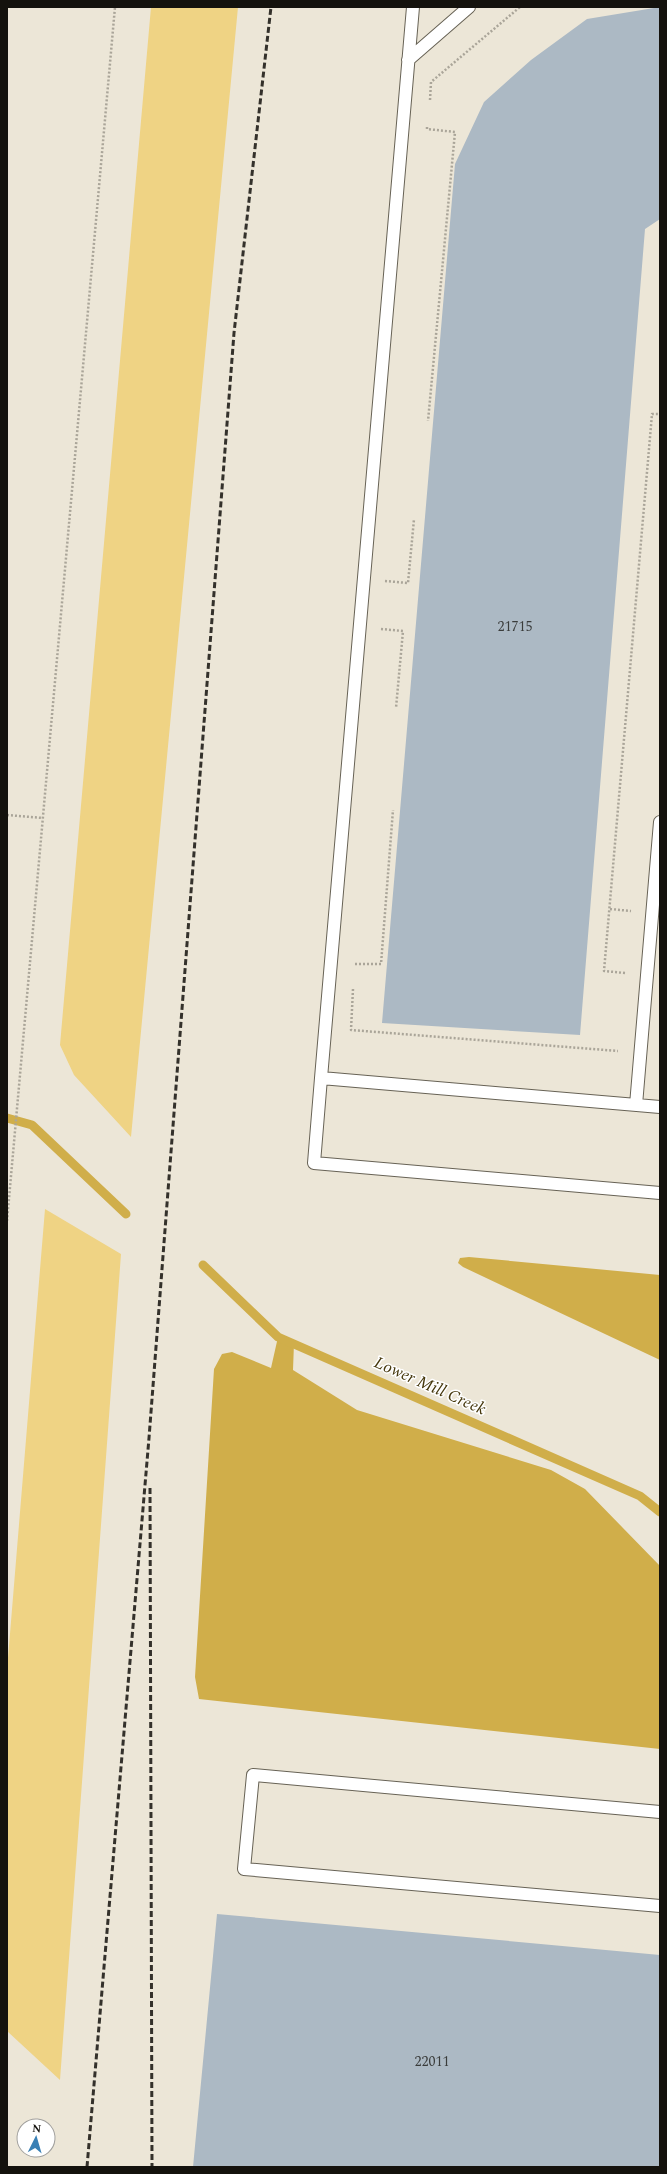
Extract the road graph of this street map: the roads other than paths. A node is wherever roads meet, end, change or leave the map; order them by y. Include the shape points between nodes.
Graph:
1 (413, 7) edge
2 (469, 7) edge
3 (408, 60) junction
4 (660, 822) edge
5 (321, 1078) junction
6 (636, 1105) junction
7 (660, 1107) edge
8 (660, 1193) edge
9 (660, 1812) edge
10 (660, 1906) edge

1 - 3 lane
2 - 3 lane
3 - 5 lane
4 - 6 lane
5 - 6 lane
5 - 8 lane via 314,1163
6 - 7 lane
9 - 10 lane via 253,1775 244,1869

